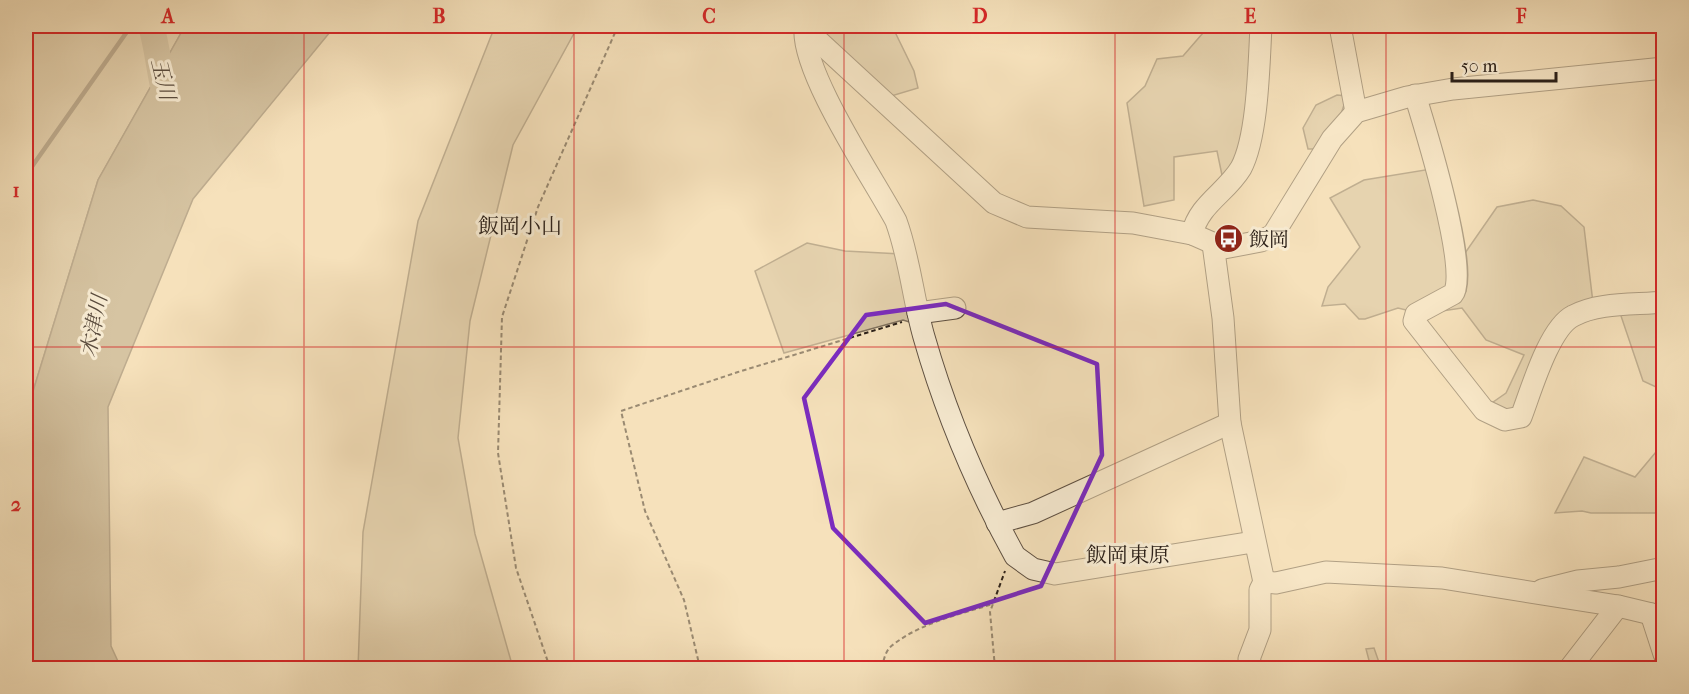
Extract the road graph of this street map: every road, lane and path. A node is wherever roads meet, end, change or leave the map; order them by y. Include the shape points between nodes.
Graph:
1 (618, 26) edge
2 (1262, 26) edge
3 (1340, 26) edge
4 (803, 27) edge
5 (1664, 68) edge
6 (1415, 95) junction
7 (1356, 112) junction
8 (1192, 234) junction
9 (1213, 244) junction
10 (1664, 302) edge
11 (955, 308) dead end
12 (918, 313) junction
13 (923, 336) junction
14 (1230, 423) junction
15 (997, 523) junction
16 (1253, 542) junction
17 (1006, 568) dead end
18 (1664, 568) edge
19 (1264, 582) junction
20 (1535, 593) junction
21 (993, 604) junction
22 (1618, 606) junction
23 (1657, 615) edge
24 (1664, 654) edge
25 (549, 669) edge
26 (700, 669) edge
27 (882, 669) edge
28 (995, 669) edge
29 (1252, 669) edge
30 (1570, 669) edge

1 - 25 path via 538,207 502,317 498,453 516,568
2 - 8 street via 1247,155 1196,220
3 - 7 street
4 - 8 street via 994,203 1027,216 1133,223
4 - 12 street via 806,48 822,87 896,221
5 - 6 street
6 - 7 street
6 - 10 street via 1454,238 1458,283 1454,294 1416,314 1414,321 1484,410 1505,420 1521,417 1556,332 1571,316 1602,308
7 - 9 street via 1332,139 1273,235 1224,248
8 - 9 street
9 - 14 street
11 - 12 street
12 - 13 street
13 - 15 street via 957,435
13 - 26 path via 911,324 892,324 621,411 645,511 684,600
14 - 15 street via 1033,513
14 - 16 street
15 - 16 street via 1020,562 1056,574
16 - 19 street
17 - 21 path
18 - 20 street via 1562,584
19 - 20 street via 1326,572 1442,578
19 - 29 street via 1260,590 1260,630 1249,659
20 - 22 street
21 - 27 path via 946,619 892,645
21 - 28 path via 990,612
22 - 23 street
22 - 30 street
23 - 24 street

